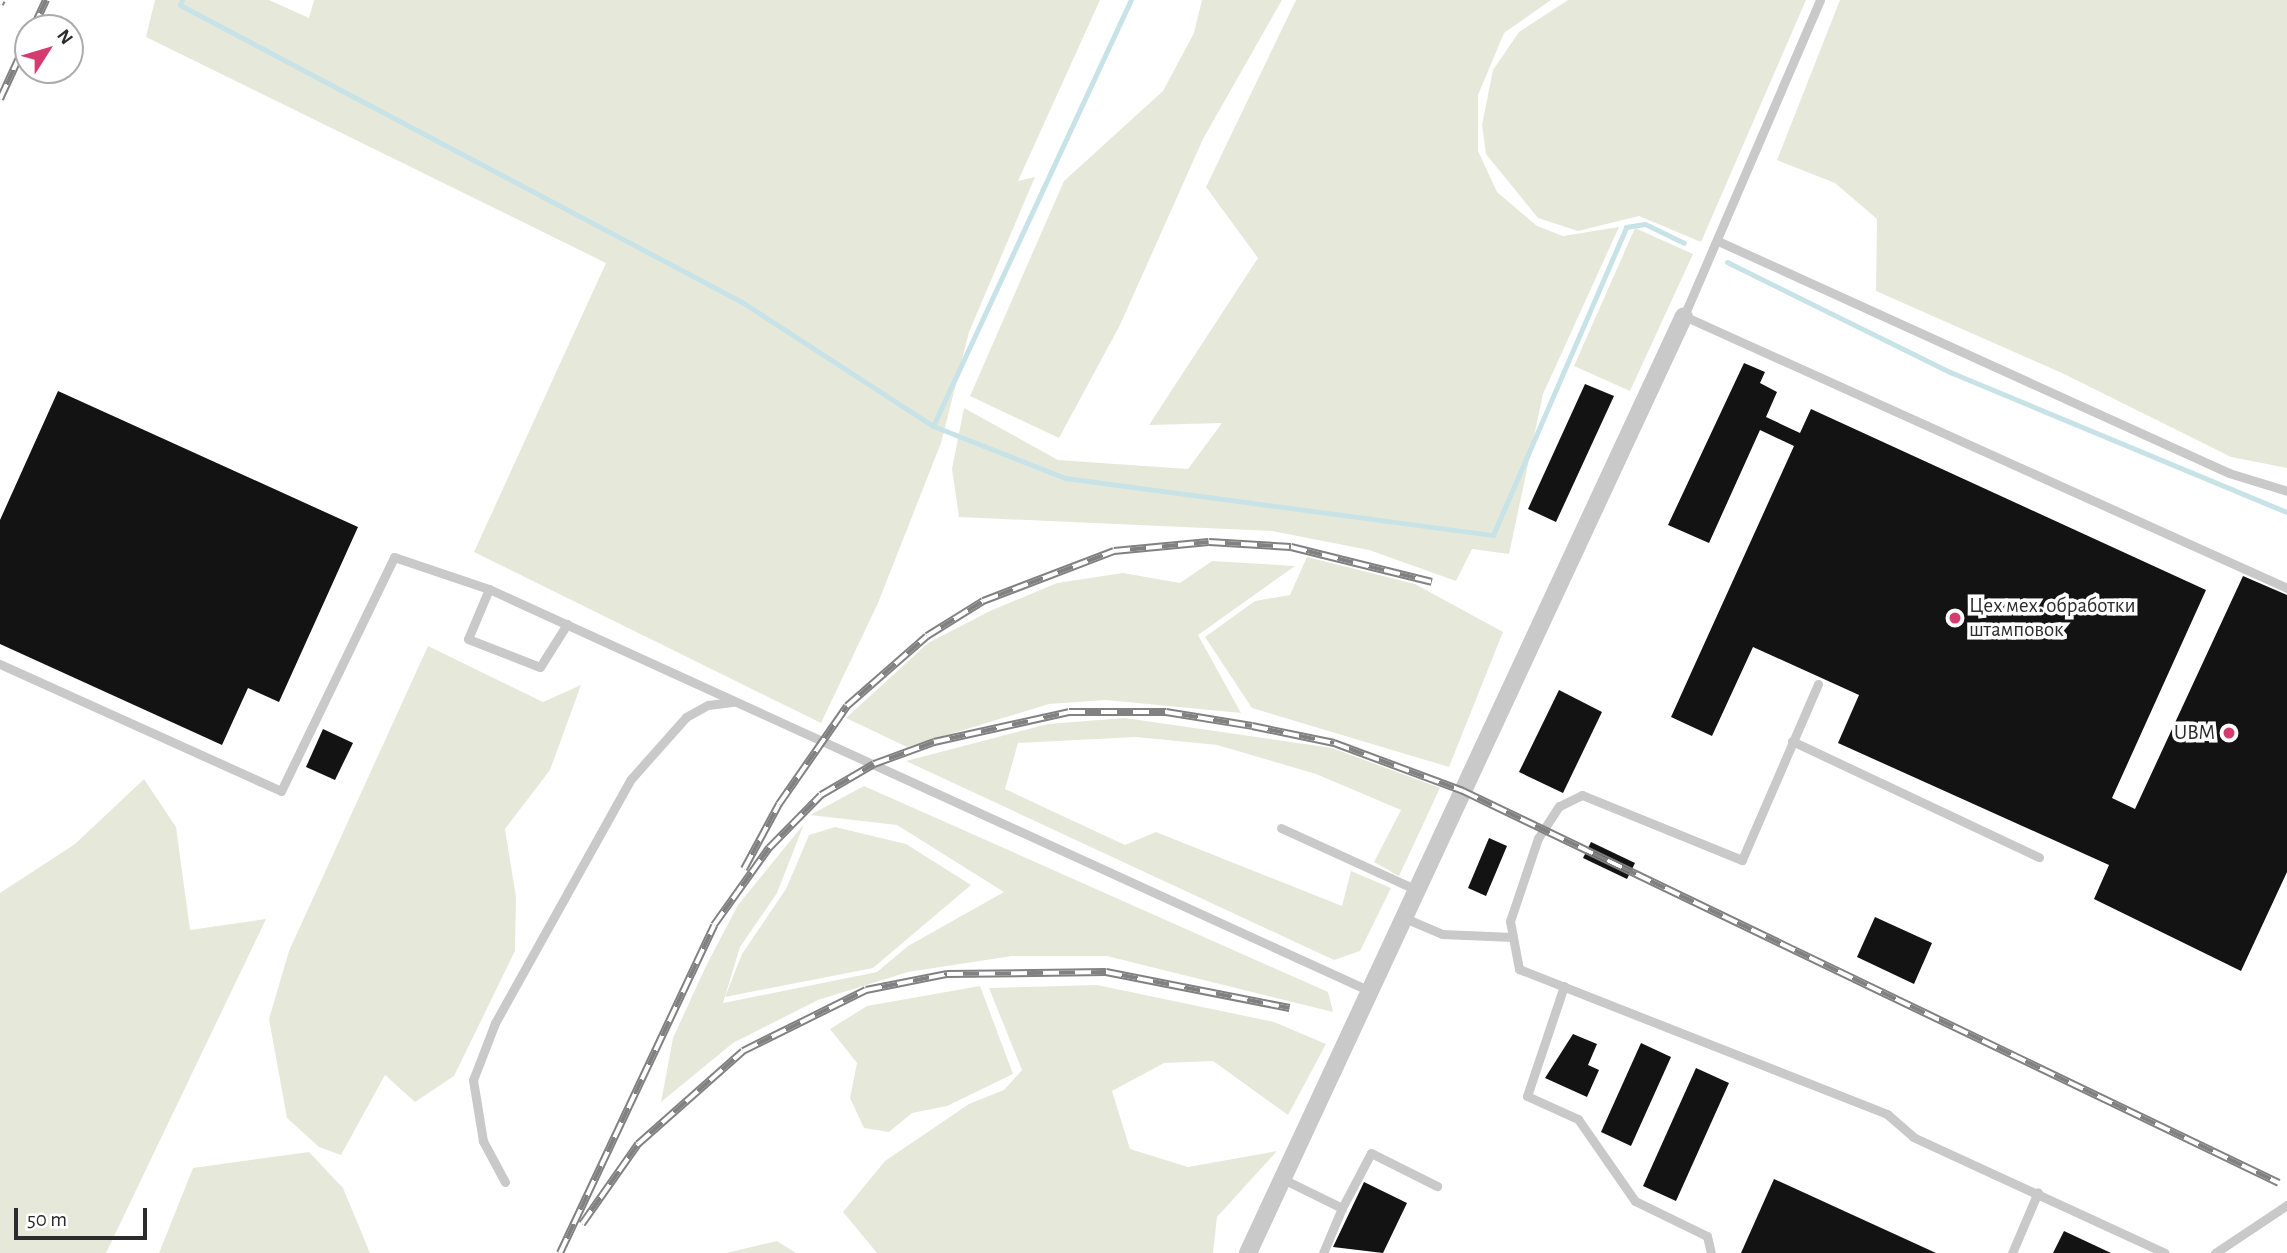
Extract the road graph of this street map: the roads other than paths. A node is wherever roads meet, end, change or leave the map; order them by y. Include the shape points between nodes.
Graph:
1 (1820, 0) edge
2 (1718, 241) junction
3 (1684, 316) junction
4 (2287, 491) edge
5 (2287, 588) edge
6 (489, 589) junction
7 (567, 624) junction
8 (0, 664) edge
9 (1818, 684) dead end
10 (736, 702) junction
11 (1792, 741) junction
12 (1281, 828) dead end
13 (2039, 857) dead end
14 (1419, 891) junction
15 (1406, 919) junction
16 (1513, 937) junction
17 (1564, 986) junction
18 (1373, 993) junction
19 (1283, 1179) junction
20 (505, 1182) dead end
21 (1437, 1186) dead end
22 (2038, 1192) junction
23 (2287, 1205) edge
24 (1342, 1208) junction
25 (1248, 1253) edge
26 (1323, 1253) edge
27 (1712, 1253) edge
28 (2012, 1253) edge
29 (2165, 1253) edge
30 (2215, 1253) edge

1 - 2 lane
2 - 3 lane
2 - 4 lane via 2229,473
3 - 5 lane
3 - 14 street
6 - 7 lane
6 - 7 lane via 468,639 540,667
6 - 8 lane via 394,556 281,791
7 - 10 lane
9 - 11 lane
10 - 18 lane
10 - 20 lane via 708,705 686,717 631,779 495,1023 473,1080 483,1141
11 - 13 lane
11 - 16 lane via 1742,860 1582,796 1559,806 1538,838 1510,921
12 - 14 lane
14 - 15 street
15 - 16 lane via 1442,934
15 - 18 street
16 - 17 lane via 1519,969
17 - 22 lane via 1887,1114 1913,1137
17 - 27 lane via 1527,1096 1578,1119 1635,1201 1707,1236
18 - 19 street
19 - 24 lane
19 - 25 street
21 - 24 lane via 1371,1153
22 - 28 lane
22 - 29 lane
23 - 30 lane
24 - 26 lane

